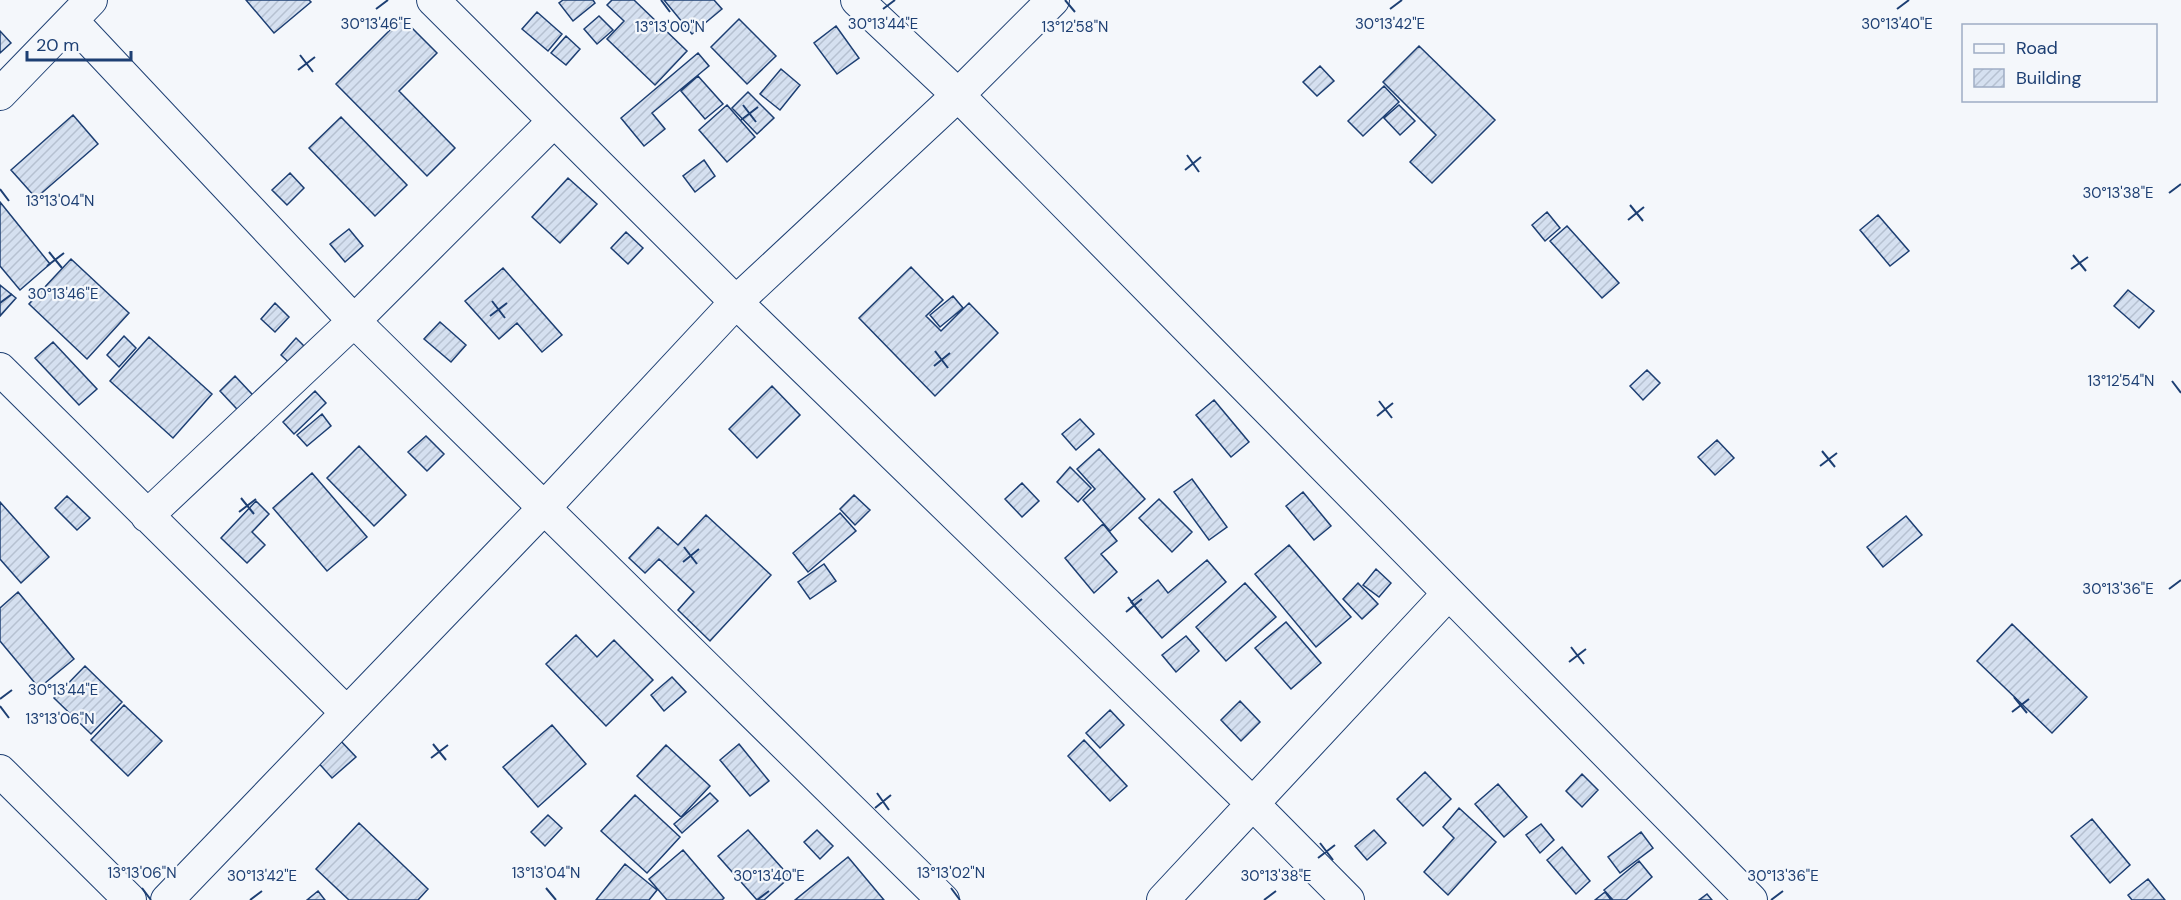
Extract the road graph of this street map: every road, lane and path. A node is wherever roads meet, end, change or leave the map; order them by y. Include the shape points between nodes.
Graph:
1 (433, 0) edge
2 (857, 0) edge
3 (1053, 0) edge
4 (82, 10) edge
5 (0, 94) edge
6 (958, 95) junction
7 (554, 121) junction
8 (736, 302) junction
9 (354, 321) junction
10 (0, 369) edge
11 (544, 508) junction
12 (147, 516) junction
13 (1448, 594) junction
14 (345, 711) junction
15 (0, 771) edge
16 (1254, 805) junction
17 (130, 900) edge
18 (166, 900) edge
19 (943, 900) edge
20 (1164, 900) edge
21 (1348, 900) edge
22 (1751, 900) edge

1 - 7 street
2 - 6 street
3 - 6 street
4 - 5 street
4 - 9 street
6 - 8 street
6 - 13 street
7 - 8 street
7 - 9 street
8 - 11 street
8 - 16 street
9 - 11 street
9 - 12 street
10 - 12 street
11 - 14 street
11 - 19 street
12 - 14 street
13 - 16 street
13 - 22 street
14 - 18 street
15 - 17 street
16 - 20 street
16 - 21 street

